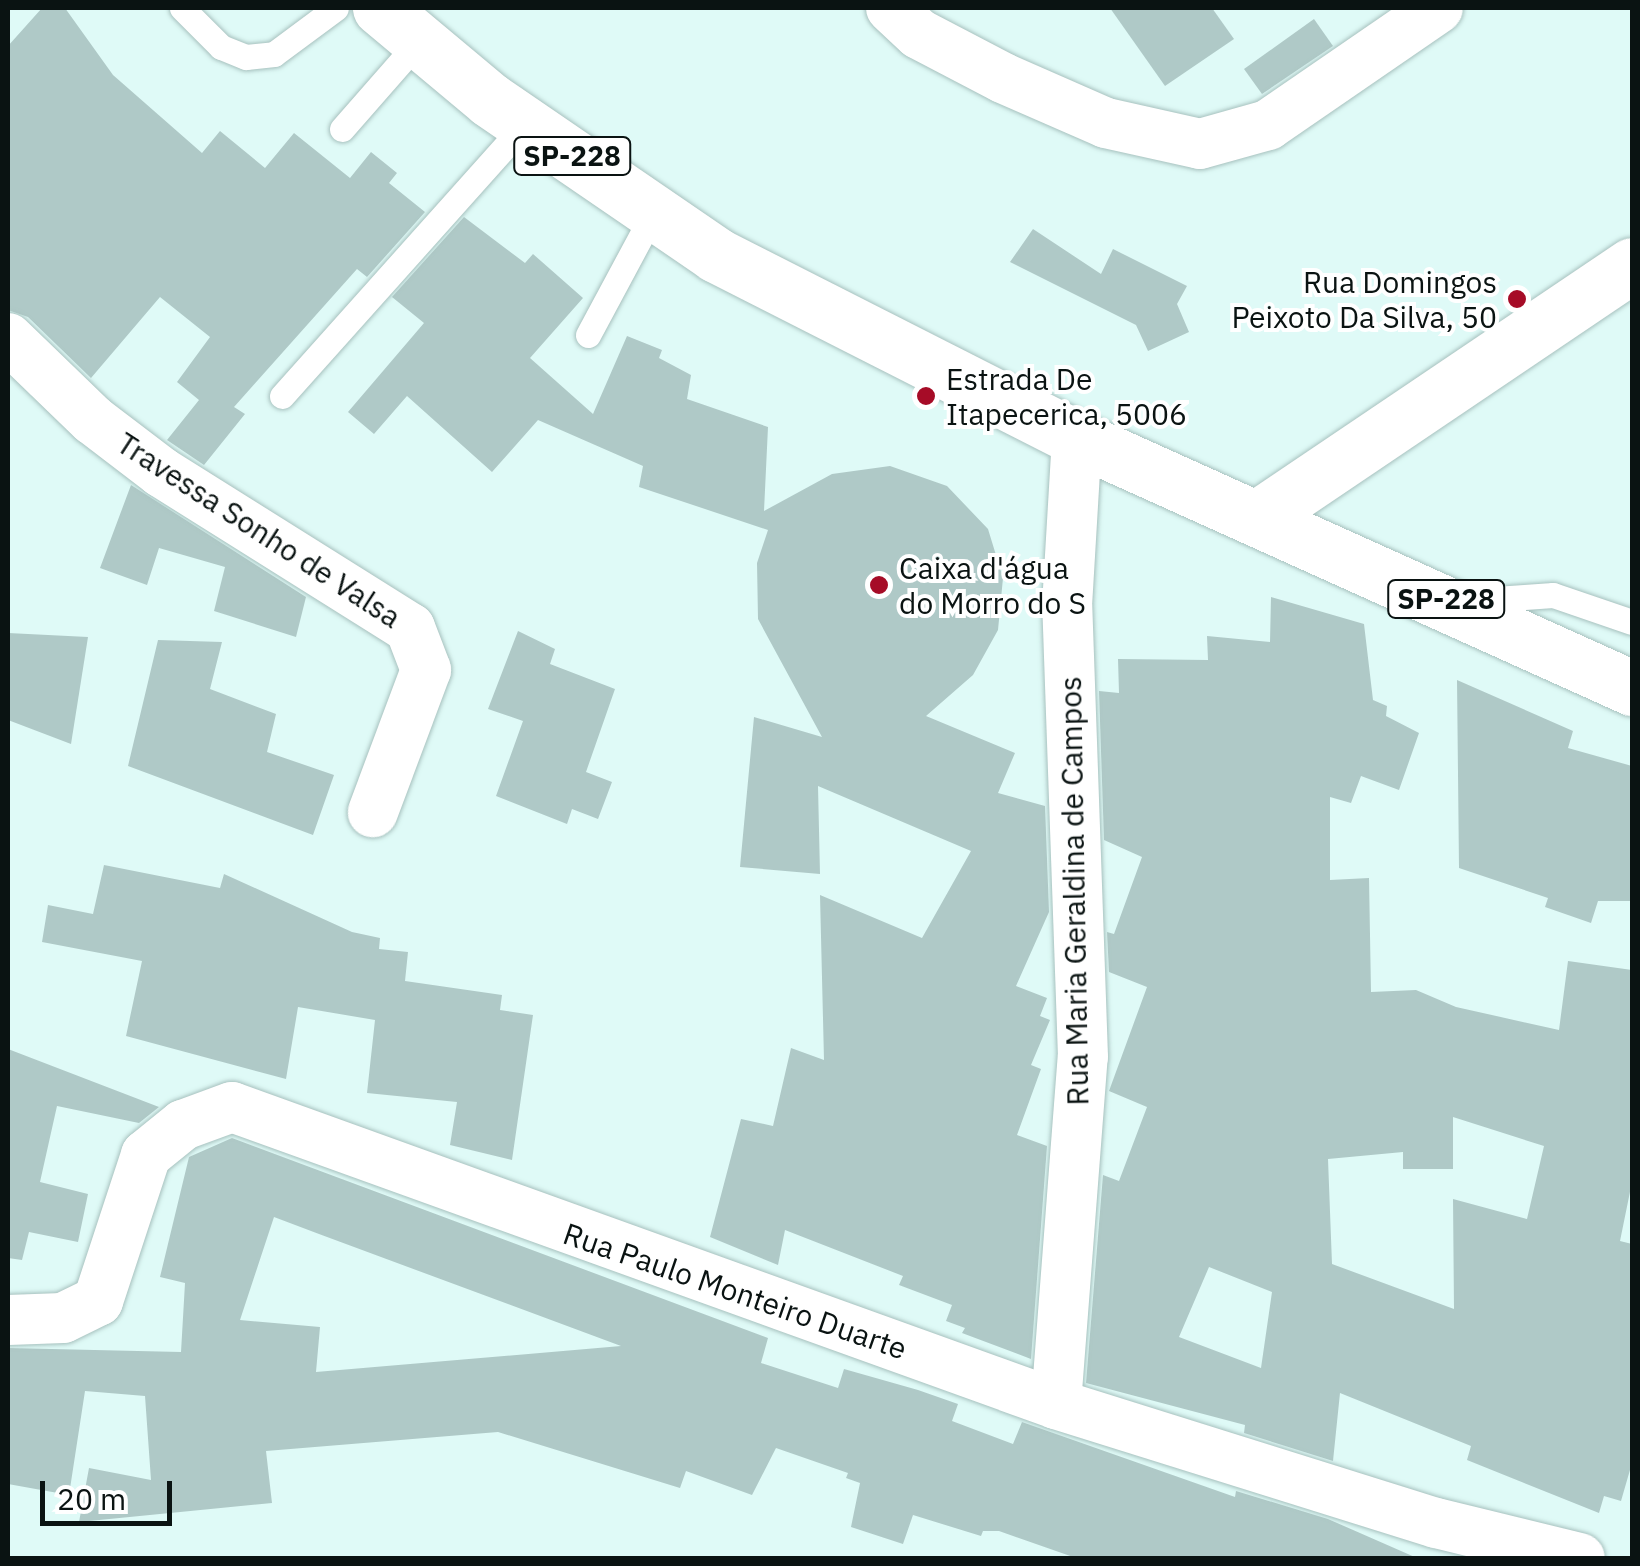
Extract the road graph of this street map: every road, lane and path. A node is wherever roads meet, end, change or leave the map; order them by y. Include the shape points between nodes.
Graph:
1 (182, 8) edge
2 (336, 8) edge
3 (891, 8) edge
4 (1438, 8) edge
5 (415, 18) edge
6 (508, 112) junction
7 (342, 129) dead end
8 (654, 212) junction
9 (1632, 265) edge
10 (588, 335) dead end
11 (8, 338) edge
12 (282, 396) dead end
13 (1077, 438) junction
14 (1257, 518) junction
15 (1451, 602) junction
16 (1632, 622) edge
17 (1632, 688) edge
18 (373, 812) dead end
19 (8, 1320) edge
20 (1056, 1404) junction
21 (1580, 1558) edge

1 - 2 lane via 221,47 246,57 274,54
3 - 4 street via 918,34 1003,78 1106,123 1200,144 1268,125
5 - 6 main road, SP-228
5 - 7 lane
6 - 8 main road, SP-228
6 - 12 lane
8 - 10 lane
8 - 13 main road, SP-228 via 716,255
9 - 14 main road
11 - 18 street, Travessa Sonho de Valsa via 149,464 410,628 426,670
13 - 14 main road, SP-228
13 - 20 street, Rua Maria Geraldina de Campos via 1067,606 1083,1058
14 - 15 main road, SP-228
15 - 16 lane via 1553,596
15 - 17 main road, SP-228
19 - 20 street, Rua Paulo Monteiro Duarte via 63,1318 98,1302 146,1155 183,1125 232,1107
20 - 21 street, Rua Paulo Monteiro Duarte via 1436,1523

